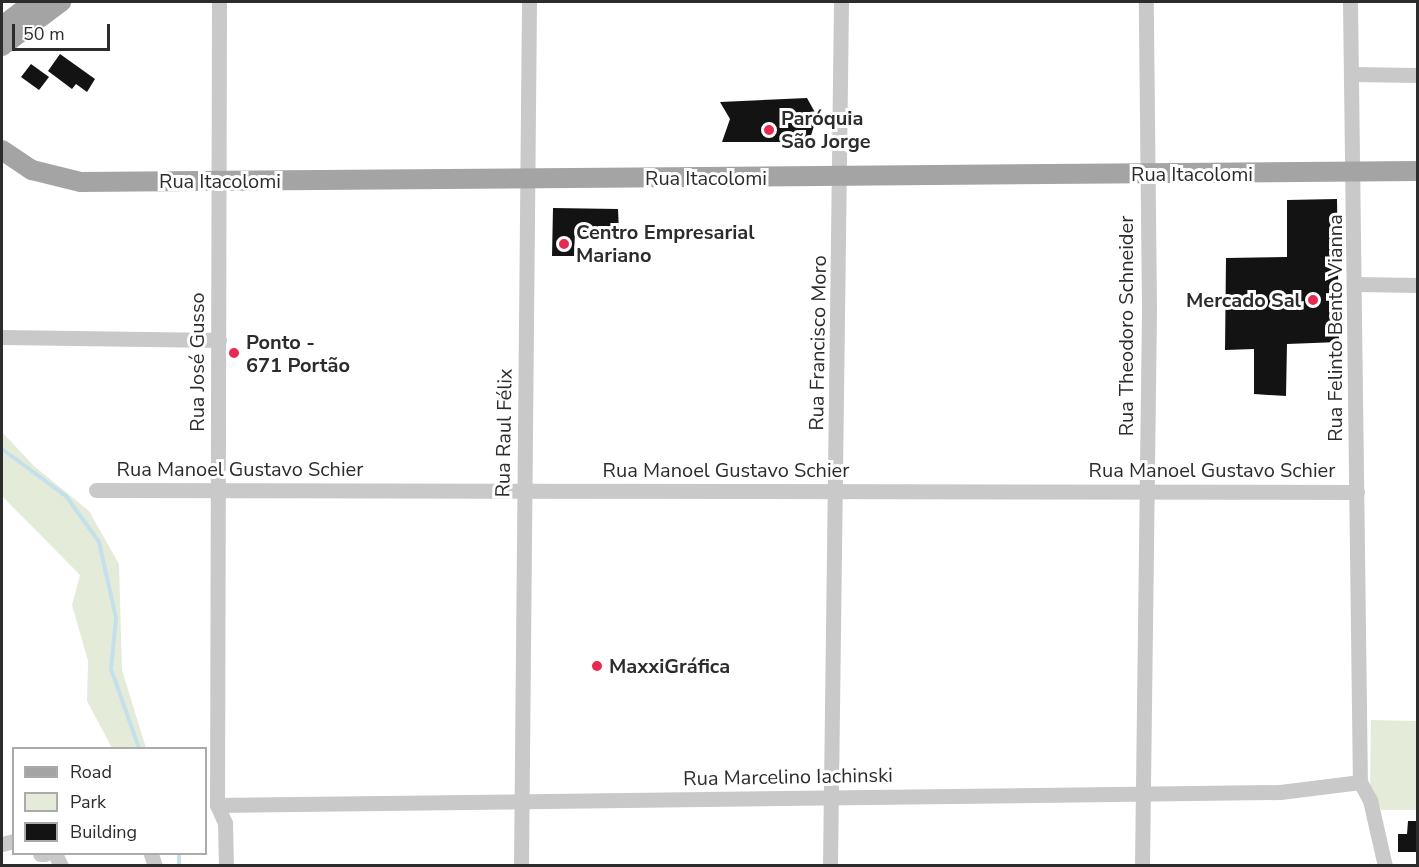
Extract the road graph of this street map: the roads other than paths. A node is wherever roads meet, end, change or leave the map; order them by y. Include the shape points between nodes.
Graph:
1 (34, 2) edge
2 (61, 2) edge
3 (219, 2) edge
4 (529, 2) edge
5 (841, 2) edge
6 (1146, 2) edge
7 (1350, 2) edge
8 (2, 26) edge
9 (2, 46) edge
10 (1351, 74) junction
11 (1418, 75) edge
12 (2, 150) edge
13 (1354, 170) junction
14 (1418, 171) edge
15 (1146, 175) junction
16 (840, 177) junction
17 (527, 179) junction
18 (219, 181) junction
19 (1355, 284) junction
20 (1418, 285) edge
21 (2, 337) edge
22 (219, 340) junction
23 (96, 490) dead end
24 (218, 490) junction
25 (524, 490) junction
26 (837, 491) junction
27 (1147, 491) junction
28 (1357, 492) junction
29 (1360, 782) junction
30 (1144, 793) junction
31 (831, 797) junction
32 (522, 801) junction
33 (217, 805) junction
34 (226, 866) edge
35 (521, 866) edge
36 (830, 866) edge
37 (1142, 866) edge
38 (1385, 866) edge

1 - 8 main road
2 - 9 main road
3 - 18 street, Rua José Gusso
4 - 17 street, Rua Raul Félix
5 - 16 street, Rua Francisco Moro
6 - 15 street, Rua Theodoro Schneider
7 - 10 street, Rua Felinto Bento Vianna
10 - 11 street
10 - 13 street, Rua Felinto Bento Vianna
12 - 18 main road, Rua Itacolomi via 32,170 81,182
13 - 14 main road, Rua Itacolomi
13 - 15 main road, Rua Itacolomi
13 - 19 street, Rua Felinto Bento Vianna
15 - 16 main road, Rua Itacolomi
15 - 27 street, Rua Theodoro Schneider
16 - 17 main road, Rua Itacolomi
16 - 26 street, Rua Francisco Moro
17 - 18 main road, Rua Itacolomi
17 - 25 street, Rua Raul Félix
18 - 22 street, Rua José Gusso
19 - 20 street
19 - 28 street, Rua Felinto Bento Vianna
21 - 22 street
22 - 24 street, Rua José Gusso
23 - 24 street, Rua Manoel Gustavo Schier
24 - 25 street, Rua Manoel Gustavo Schier
24 - 33 street, Rua José Gusso
25 - 26 street, Rua Manoel Gustavo Schier
25 - 32 street, Rua Raul Félix
26 - 27 street, Rua Manoel Gustavo Schier
26 - 31 street, Rua Francisco Moro
27 - 28 street, Rua Manoel Gustavo Schier
27 - 30 street, Rua Theodoro Schneider
28 - 29 street, Rua Felinto Bento Vianna
29 - 30 street, Rua Marcelino Iachinski via 1305,790
29 - 38 street, Rua Felinto Bento Vianna via 1370,800
30 - 31 street, Rua Marcelino Iachinski
30 - 37 street, Rua Theodoro Schneider
31 - 32 street, Rua Marcelino Iachinski
31 - 36 street, Rua Francisco Moro
32 - 33 street, Rua Marcelino Iachinski
32 - 35 street, Rua Raul Félix
33 - 34 street, Rua José Gusso via 225,824

